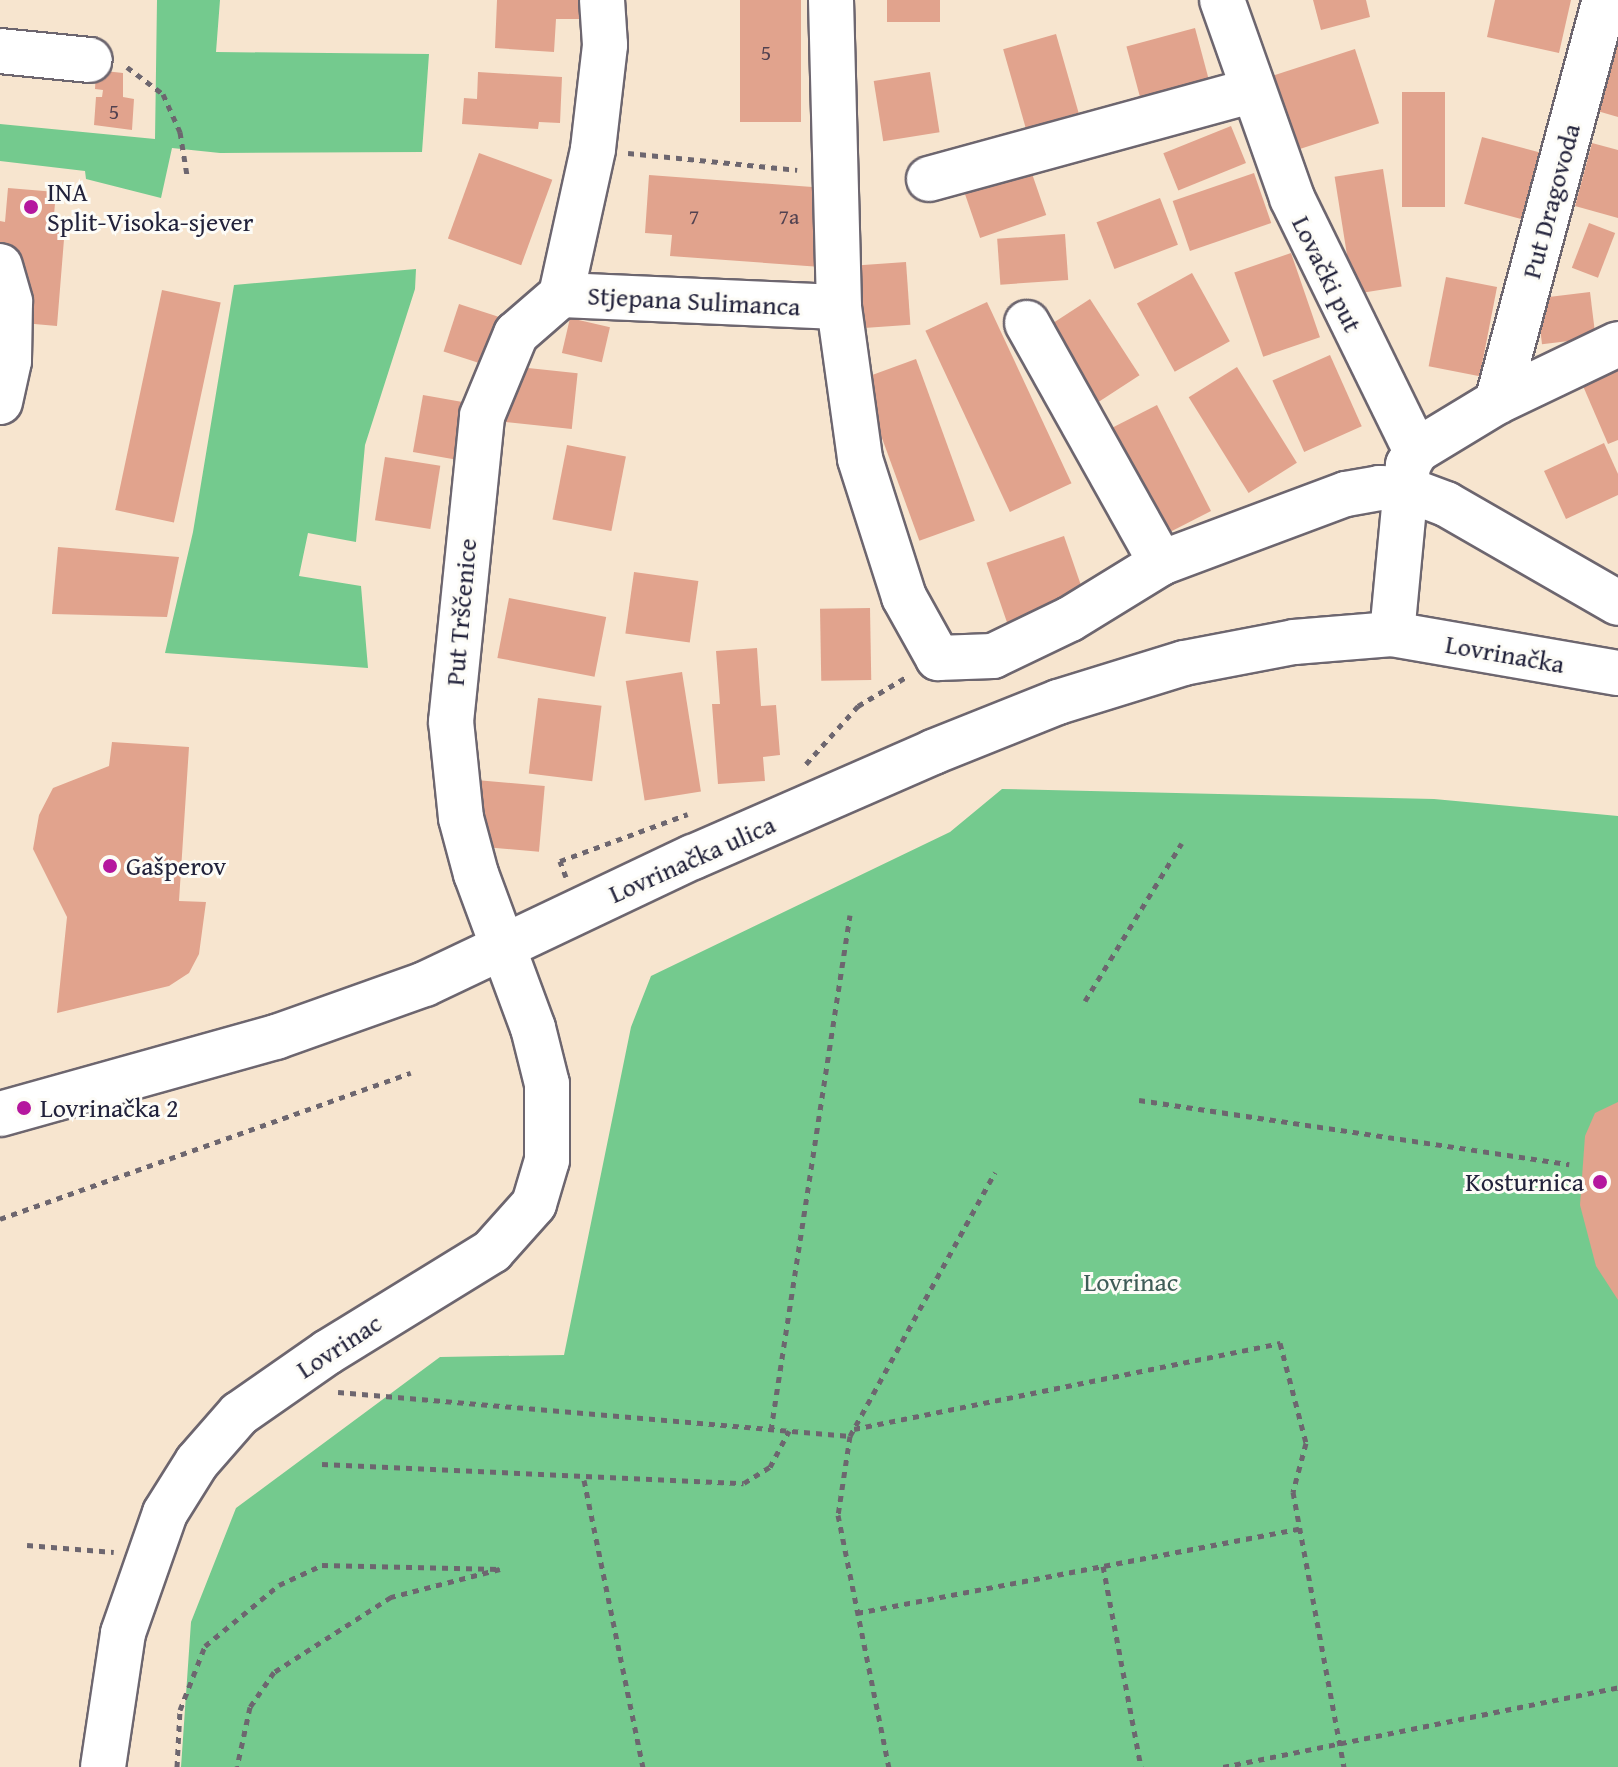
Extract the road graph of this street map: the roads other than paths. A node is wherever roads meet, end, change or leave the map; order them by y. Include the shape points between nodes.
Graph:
1 (602, 0) edge
2 (831, 0) edge
3 (1222, 0) edge
4 (1605, 0) edge
5 (0, 51) edge
6 (90, 60) road end
7 (1251, 91) junction
8 (929, 179) dead end
9 (0, 266) edge
10 (561, 295) junction
11 (839, 307) junction
12 (1027, 323) dead end
13 (1618, 344) edge
14 (0, 402) edge
15 (1497, 402) junction
16 (1411, 470) junction
17 (1161, 563) junction
18 (1618, 603) edge
19 (1392, 634) junction
20 (1618, 673) edge
21 (502, 950) junction
22 (0, 1114) edge
23 (103, 1767) edge

1 - 10 street, Stjepana Sulimanca via 605,45 593,149
2 - 11 street, Stjepana Sulimanca
3 - 7 street, Lovački put
4 - 15 street, Put Dragovoda
5 - 6 street
7 - 8 street
7 - 16 street, Lovački put
9 - 14 street via 10,302 9,361
10 - 11 street, Stjepana Sulimanca
10 - 21 street, Put Trščenice via 516,334 482,416 464,565 451,722 461,818
11 - 17 street, Stjepana Sulimanca via 860,459 904,597 938,658 993,656 1070,619
12 - 17 street
13 - 15 street
15 - 16 street
16 - 17 street
16 - 18 street
16 - 19 street
19 - 20 street, Lovrinačka
19 - 21 street, Lovrinačka ulica via 1294,642 1184,663 1058,702 693,857
21 - 22 street, Lovrinačka ulica via 425,984 276,1037
21 - 23 street, Lovrinac via 533,1028 547,1084 547,1160 534,1204 492,1251 239,1414 197,1462 165,1513 123,1633

